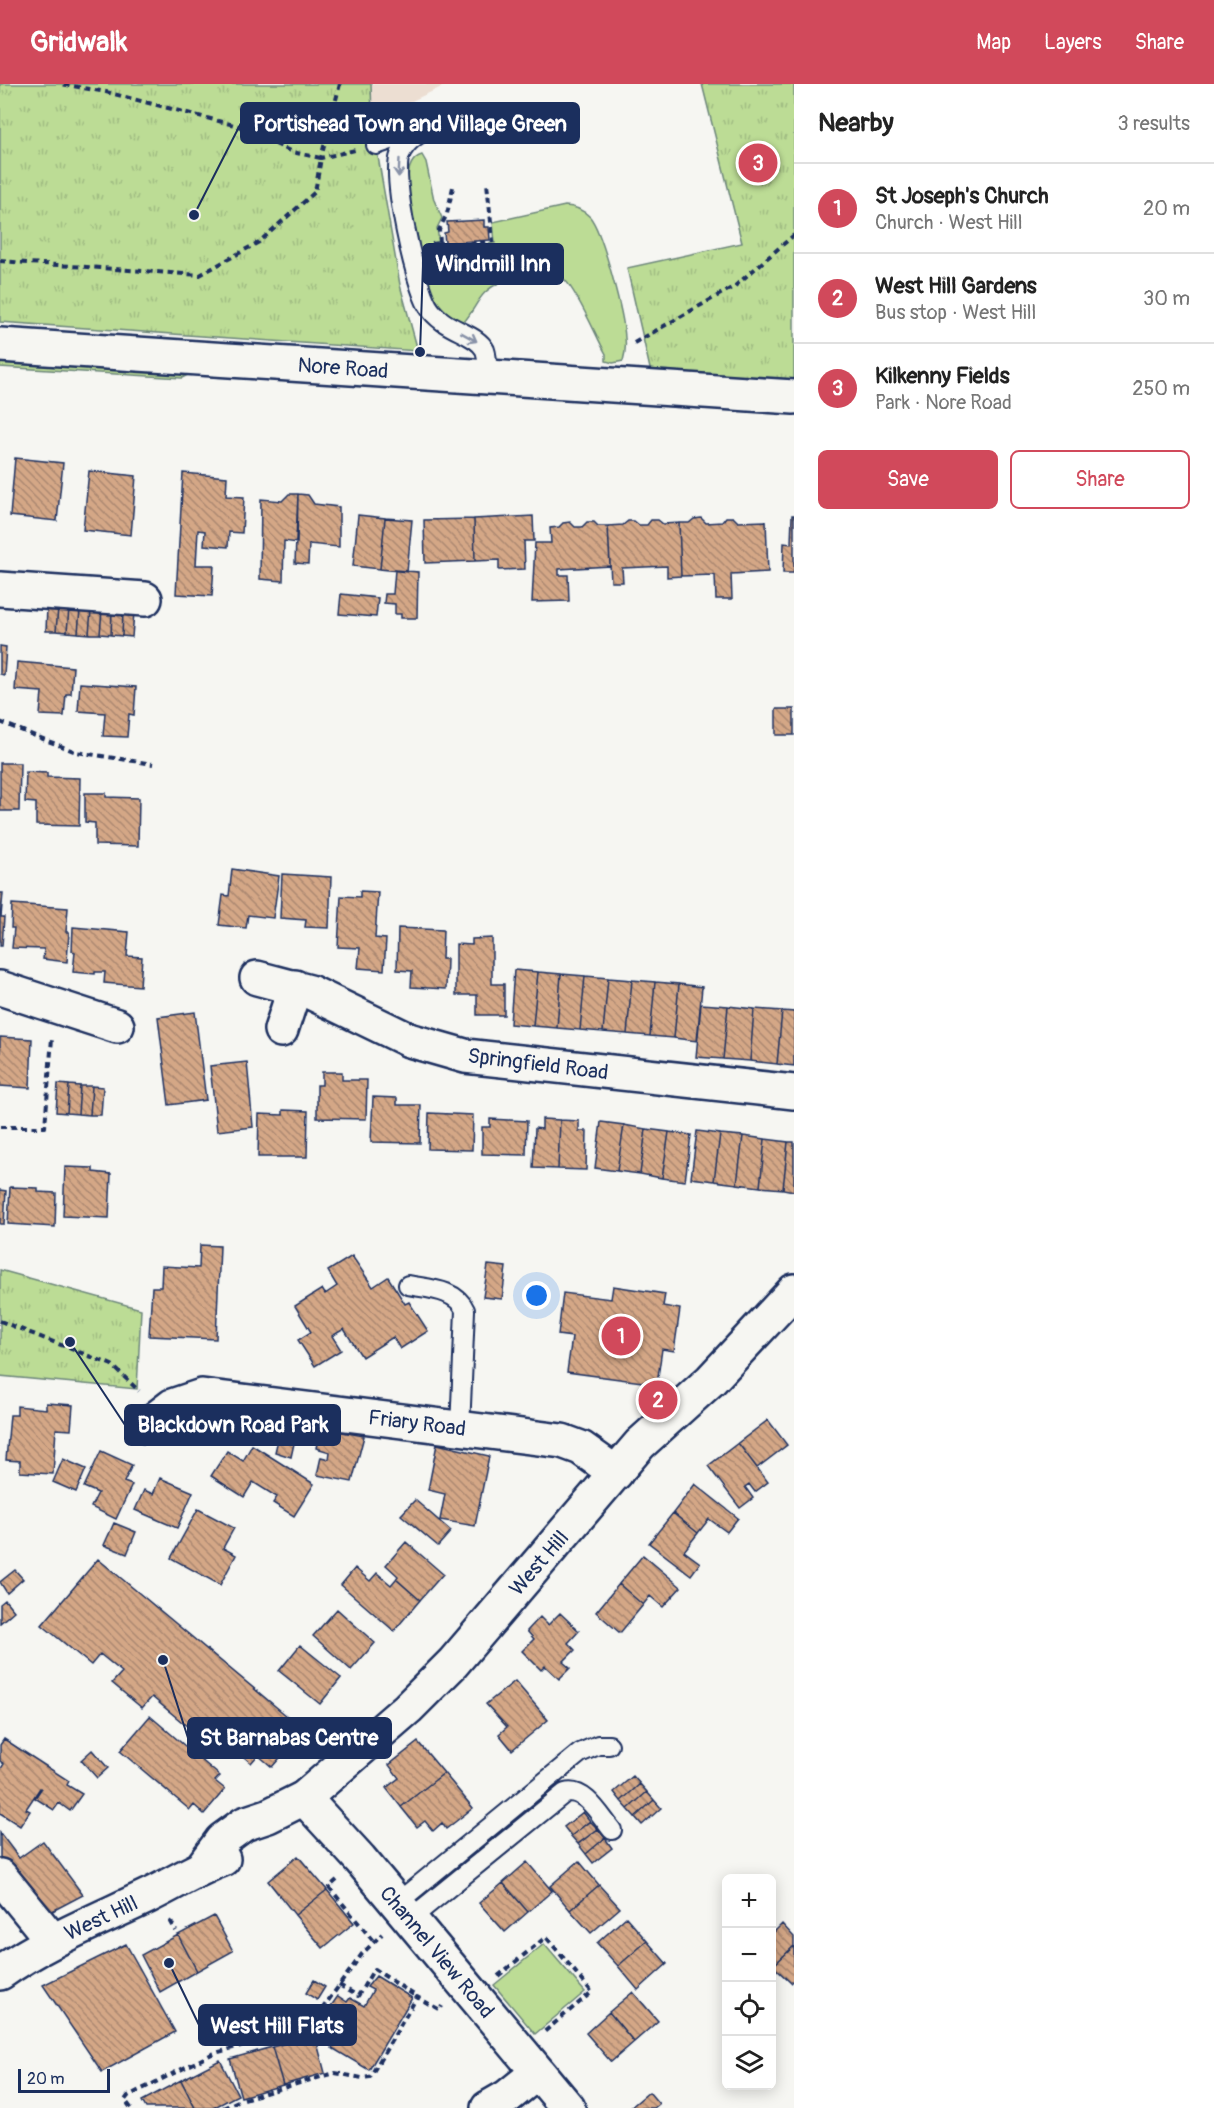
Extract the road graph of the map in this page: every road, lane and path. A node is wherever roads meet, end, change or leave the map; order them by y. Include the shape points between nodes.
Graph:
1 (61, 84) edge
2 (340, 84) edge
3 (376, 145) joint
4 (321, 158) junction
5 (487, 183) dead end
6 (453, 187) dead end
7 (794, 235) edge
8 (0, 261) edge
9 (634, 343) dead end
10 (0, 345) edge
11 (487, 377) junction
12 (794, 397) edge
13 (0, 589) edge
14 (145, 598) dead end
15 (0, 722) edge
16 (153, 764) dead end
17 (257, 978) dead end
18 (295, 987) junction
19 (0, 988) edge
20 (55, 1006) junction
21 (117, 1026) dead end
22 (281, 1030) dead end
23 (794, 1092) edge
24 (0, 1127) edge
25 (408, 1285) dead end
26 (794, 1291) edge
27 (0, 1321) edge
28 (154, 1420) joint
29 (460, 1429) junction
30 (616, 1473) junction
31 (609, 1745) dead end
32 (304, 1798) junction
33 (612, 1830) dead end
34 (0, 1876) edge
35 (404, 1912) junction
36 (365, 1932) dead end
37 (53, 1941) junction
38 (374, 1942) junction
39 (0, 1973) edge
40 (339, 1985) junction
41 (467, 1987) junction
42 (417, 1997) junction
43 (529, 2062) junction
44 (244, 2098) dead end
45 (238, 2101) dead end
46 (130, 2108) edge
47 (223, 2108) edge
48 (488, 2108) edge
49 (568, 2108) edge

1 - 4 path via 238,126 292,152
2 - 4 path
3 - 4 path
3 -> 11 lane via 436,124 402,149 399,189 423,296 444,324 480,343 486,351
4 - 8 path via 315,192 260,242 200,275
5 - 6 path via 493,241 441,247 439,230
7 - 9 path via 735,286
10 - 11 street, Nore Road
11 - 12 street, Nore Road
13 - 14 street
15 - 16 path via 76,752
17 - 18 street, Springfield Road
18 - 22 street
18 - 23 street, Springfield Road via 409,1040 465,1056
19 - 20 street
20 - 21 street
20 - 24 path via 45,1127
25 - 29 lane via 447,1293 460,1301 465,1310
26 - 30 street, West Hill via 711,1380 651,1432
27 - 28 path via 112,1365
28 - 29 street, Friary Road via 180,1402 202,1396
29 - 30 street, Friary Road via 562,1441 575,1445
30 - 32 street, West Hill via 453,1663 408,1708
31 - 35 lane via 598,1745 580,1754
32 - 35 street, Channel View Road
32 - 37 street, West Hill via 268,1816 256,1839 235,1855 203,1866
33 - 35 lane via 585,1797 565,1793
34 - 37 street
35 - 38 path
35 - 41 street, Channel View Road
36 - 38 path
37 - 39 street, West Hill
38 - 40 path
40 - 42 path via 358,1996 374,1969
40 - 46 path via 307,2027 212,2054 128,2096 125,2100
41 - 42 path via 440,2010
41 - 43 street, Channel View Road
41 - 43 path via 546,1936 592,1992
42 - 44 path via 370,2077 335,2073
43 - 48 street via 507,2097
43 - 49 street, Channel View Road
45 - 47 path

